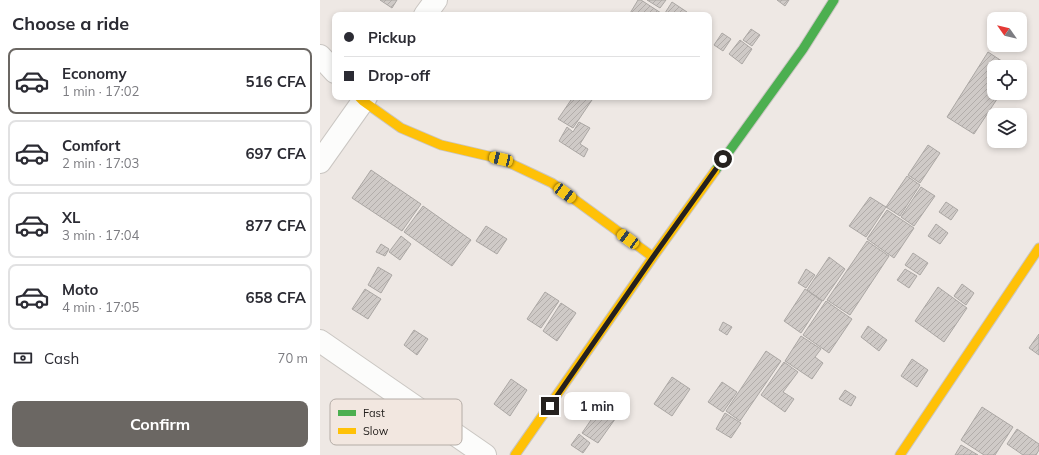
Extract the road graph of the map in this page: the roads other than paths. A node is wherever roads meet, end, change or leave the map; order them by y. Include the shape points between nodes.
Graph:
1 (436, 0) edge
2 (834, 0) edge
3 (427, 12) edge
4 (320, 56) edge
5 (332, 69) edge
6 (362, 100) edge
7 (366, 100) edge
8 (320, 162) edge
9 (1039, 248) edge
10 (653, 257) junction
11 (320, 341) edge
12 (404, 399) edge
13 (462, 439) edge
14 (485, 455) edge
15 (516, 455) edge
16 (900, 455) edge

1 - 3 street
2 - 10 street via 802,49
4 - 5 street
6 - 8 street
7 - 10 street via 401,128 441,145 501,159 552,184
9 - 16 street
10 - 15 street
11 - 12 street
13 - 14 street

